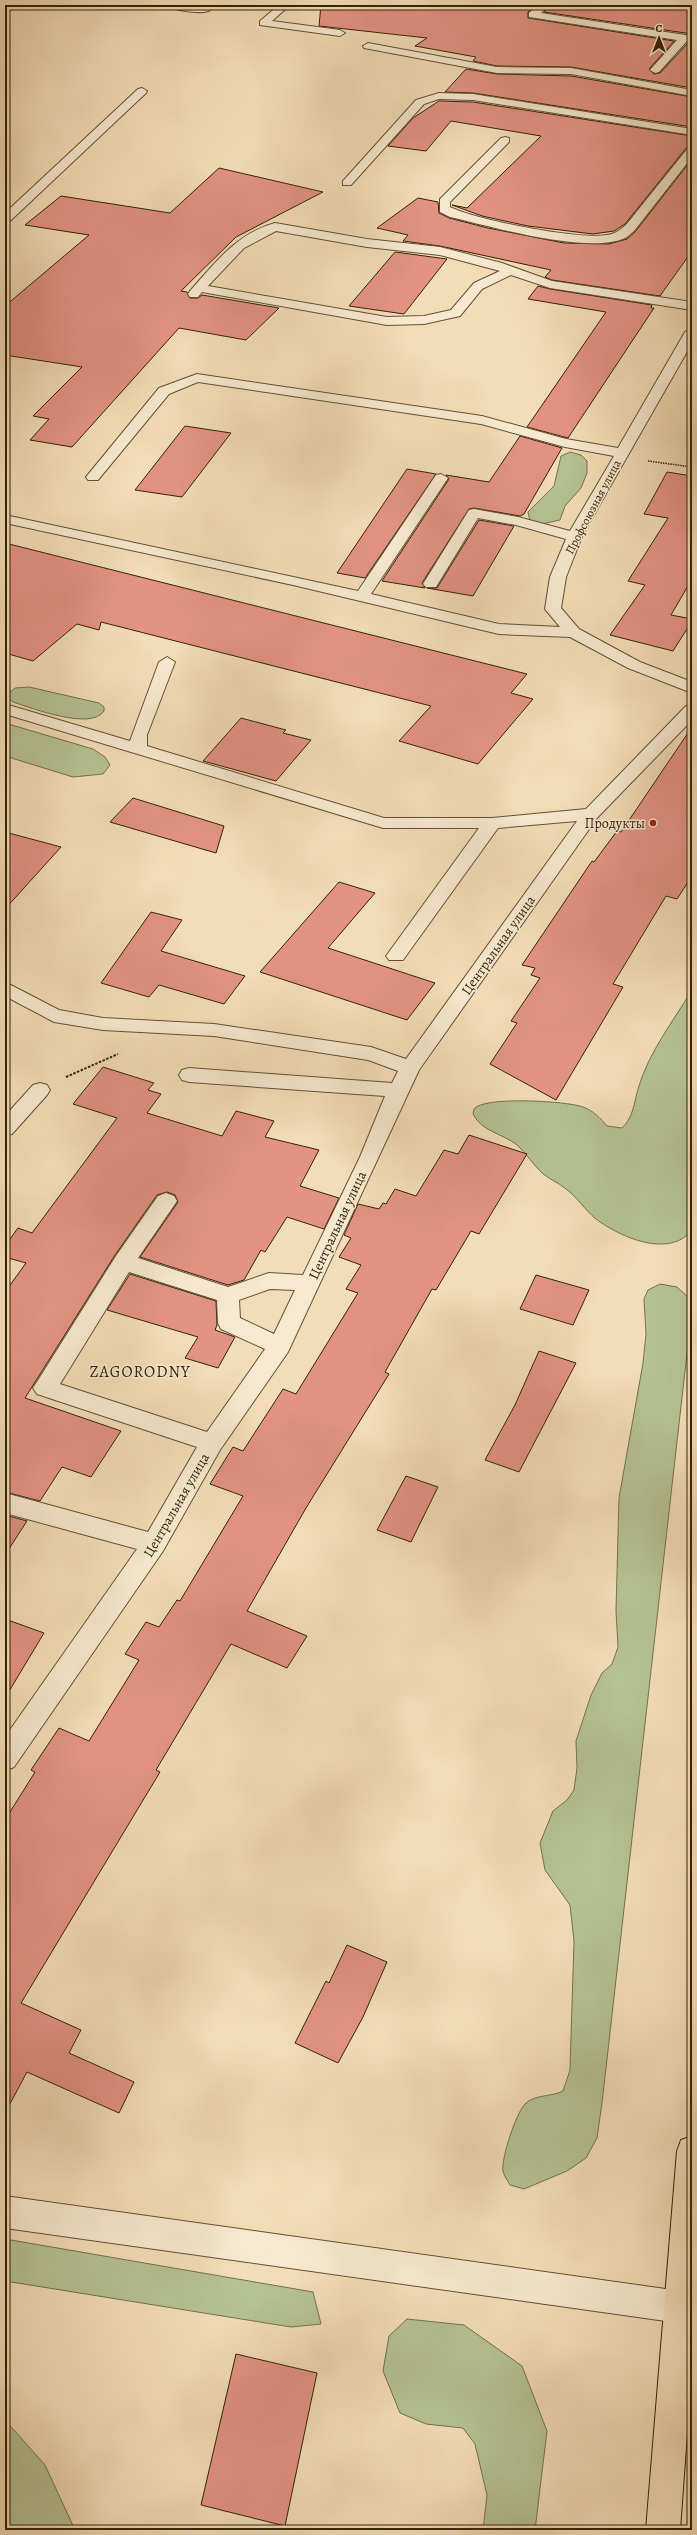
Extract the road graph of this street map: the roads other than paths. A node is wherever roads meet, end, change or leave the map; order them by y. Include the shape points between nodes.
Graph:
1 (171, 5) edge
2 (286, 5) edge
3 (544, 5) edge
4 (206, 10) dead end
5 (340, 33) dead end
6 (688, 38) edge
7 (368, 46) dead end
8 (655, 70) dead end
9 (142, 92) dead end
10 (692, 93) edge
11 (692, 132) edge
12 (505, 140) dead end
13 (692, 150) edge
14 (347, 183) dead end
15 (5, 219) edge
16 (511, 270) junction
17 (692, 306) edge
18 (692, 332) edge
19 (622, 455) junction
20 (93, 477) dead end
21 (441, 478) dead end
22 (5, 518) edge
23 (575, 537) junction
24 (431, 584) dead end
25 (362, 596) junction
26 (573, 632) junction
27 (167, 662) dead end
28 (692, 688) edge
29 (5, 709) edge
30 (692, 710) edge
31 (138, 749) junction
32 (591, 814) junction
33 (492, 823) junction
34 (396, 956) dead end
35 (5, 988) edge
36 (410, 1068) junction
37 (189, 1075) dead end
38 (40, 1090) dead end
39 (398, 1090) junction
40 (5, 1129) edge
41 (166, 1201) dead end
42 (124, 1262) junction
43 (309, 1283) junction
44 (228, 1296) junction
45 (280, 1346) junction
46 (212, 1443) junction
47 (5, 1503) edge
48 (154, 1544) junction
49 (5, 1759) edge
50 (692, 2151) edge
51 (5, 2212) edge
52 (680, 2307) junction
53 (683, 2404) edge
54 (663, 2530) edge

1 - 4 street
2 - 5 street via 264,23
3 - 6 street via 533,15
6 - 8 street
7 - 10 street via 497,70 571,71
9 - 15 street
11 - 14 street via 473,97 440,96 420,102
12 - 13 street via 444,201 444,209 454,214 585,239 620,236 630,228
16 - 16 street via 478,286 455,313 424,320 387,321 197,291 239,245 261,230 275,227 367,243 440,251
16 - 17 street via 550,284
18 - 19 street, Профсоюзная улица
19 - 20 street via 565,443 482,420 197,378 164,390
19 - 23 street, Профсоюзная улица
21 - 25 street
22 - 25 street
23 - 24 street via 518,521 474,513
23 - 26 street, Профсоюзная улица via 558,577 553,609
25 - 26 street via 499,629
26 - 28 street, Профсоюзная улица via 634,665
27 - 31 street via 139,735
29 - 31 street
30 - 32 street, Центральная улица
31 - 33 street via 383,823
32 - 33 street
32 - 36 street, Центральная улица
33 - 34 street
35 - 36 street via 54,1016 103,1024 214,1030 371,1054
36 - 39 street, Центральная улица
37 - 39 street
38 - 40 street
39 - 43 street, Центральная улица via 370,1157
41 - 42 street
42 - 44 street
42 - 46 street via 45,1388
43 - 44 street via 269,1281
43 - 45 street, Центральная улица
44 - 45 street via 229,1323
45 - 46 street, Центральная улица
46 - 48 street, Центральная улица
47 - 48 street
48 - 49 street, Центральная улица
50 - 52 main road
51 - 52 street
52 - 53 main road
53 - 54 main road

